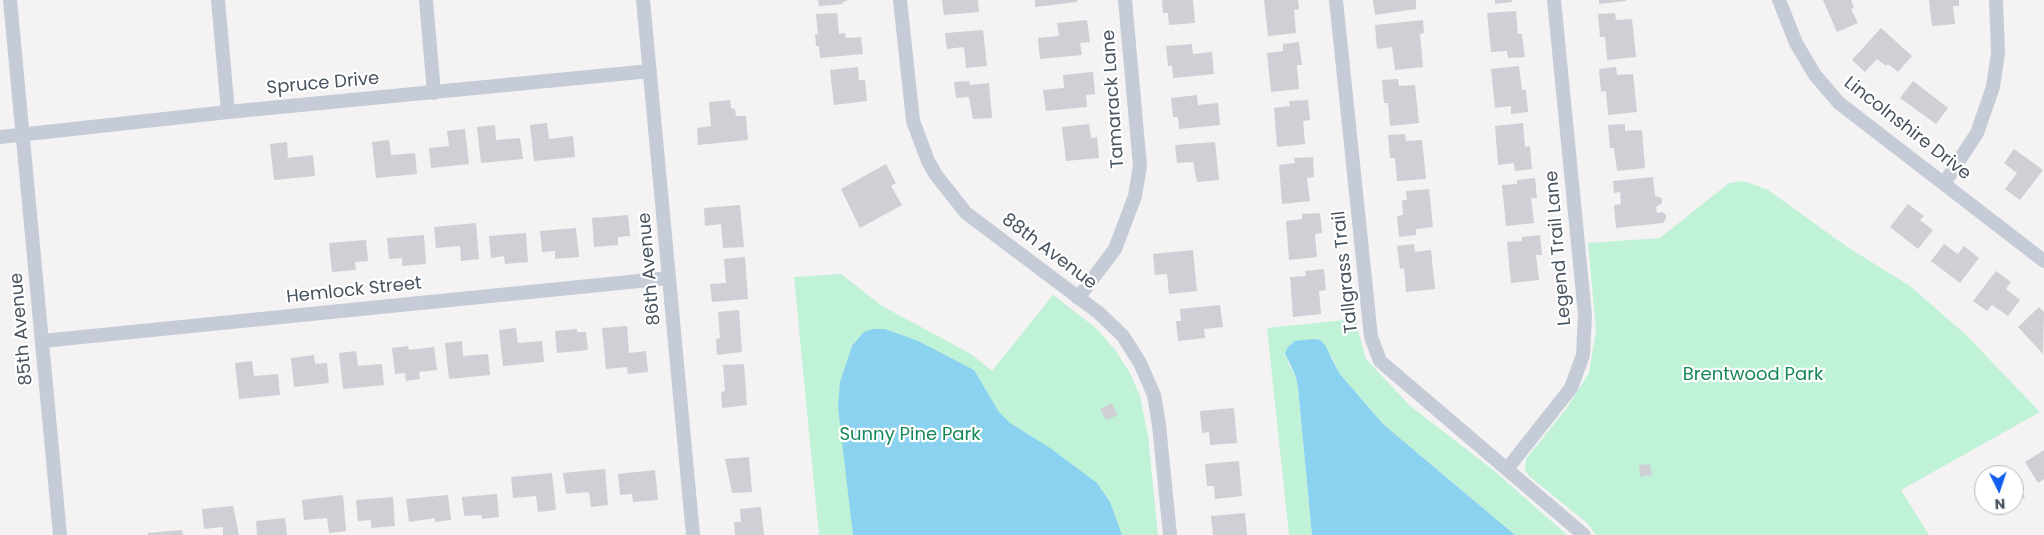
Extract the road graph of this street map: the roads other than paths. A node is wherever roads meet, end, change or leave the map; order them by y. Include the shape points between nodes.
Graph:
1 (10, 0) edge
2 (218, 0) edge
3 (426, 0) edge
4 (643, 0) edge
5 (900, 0) edge
6 (1125, 0) edge
7 (1336, 0) edge
8 (1554, 0) edge
9 (1779, 0) edge
10 (1996, 0) edge
11 (650, 70) junction
12 (434, 93) junction
13 (228, 112) junction
14 (23, 135) junction
15 (0, 137) edge
16 (1945, 182) junction
17 (2044, 261) edge
18 (669, 278) junction
19 (1078, 298) junction
20 (42, 341) junction
21 (1507, 470) junction
22 (60, 535) edge
23 (693, 535) edge
24 (1170, 535) edge
25 (1584, 535) edge

1 - 14 street, 85th Avenue
2 - 13 street
3 - 12 street
4 - 11 street, 86th Avenue
5 - 19 street, 88th Avenue via 913,121 932,168 966,213
6 - 19 street, Tamarack Lane via 1140,166 1135,196 1115,249
7 - 21 street, Tallgrass Trail via 1371,337 1380,361
8 - 21 street, Legend Trail Lane via 1585,316 1583,355 1571,388
9 - 16 street, Lincolnshire Drive via 1796,43 1826,89 1839,103
10 - 16 street via 1998,53 1993,87 1977,133
11 - 12 street, Spruce Drive
11 - 18 street, 86th Avenue
12 - 13 street, Spruce Drive
13 - 14 street, Spruce Drive
14 - 15 street, Spruce Drive
14 - 20 street, 85th Avenue
16 - 17 street, Lincolnshire Drive
18 - 20 street, Hemlock Street
18 - 23 street, 86th Avenue
19 - 24 street, 88th Avenue via 1123,336 1154,395
20 - 22 street, 85th Avenue
21 - 25 street, Tallgrass Trail

